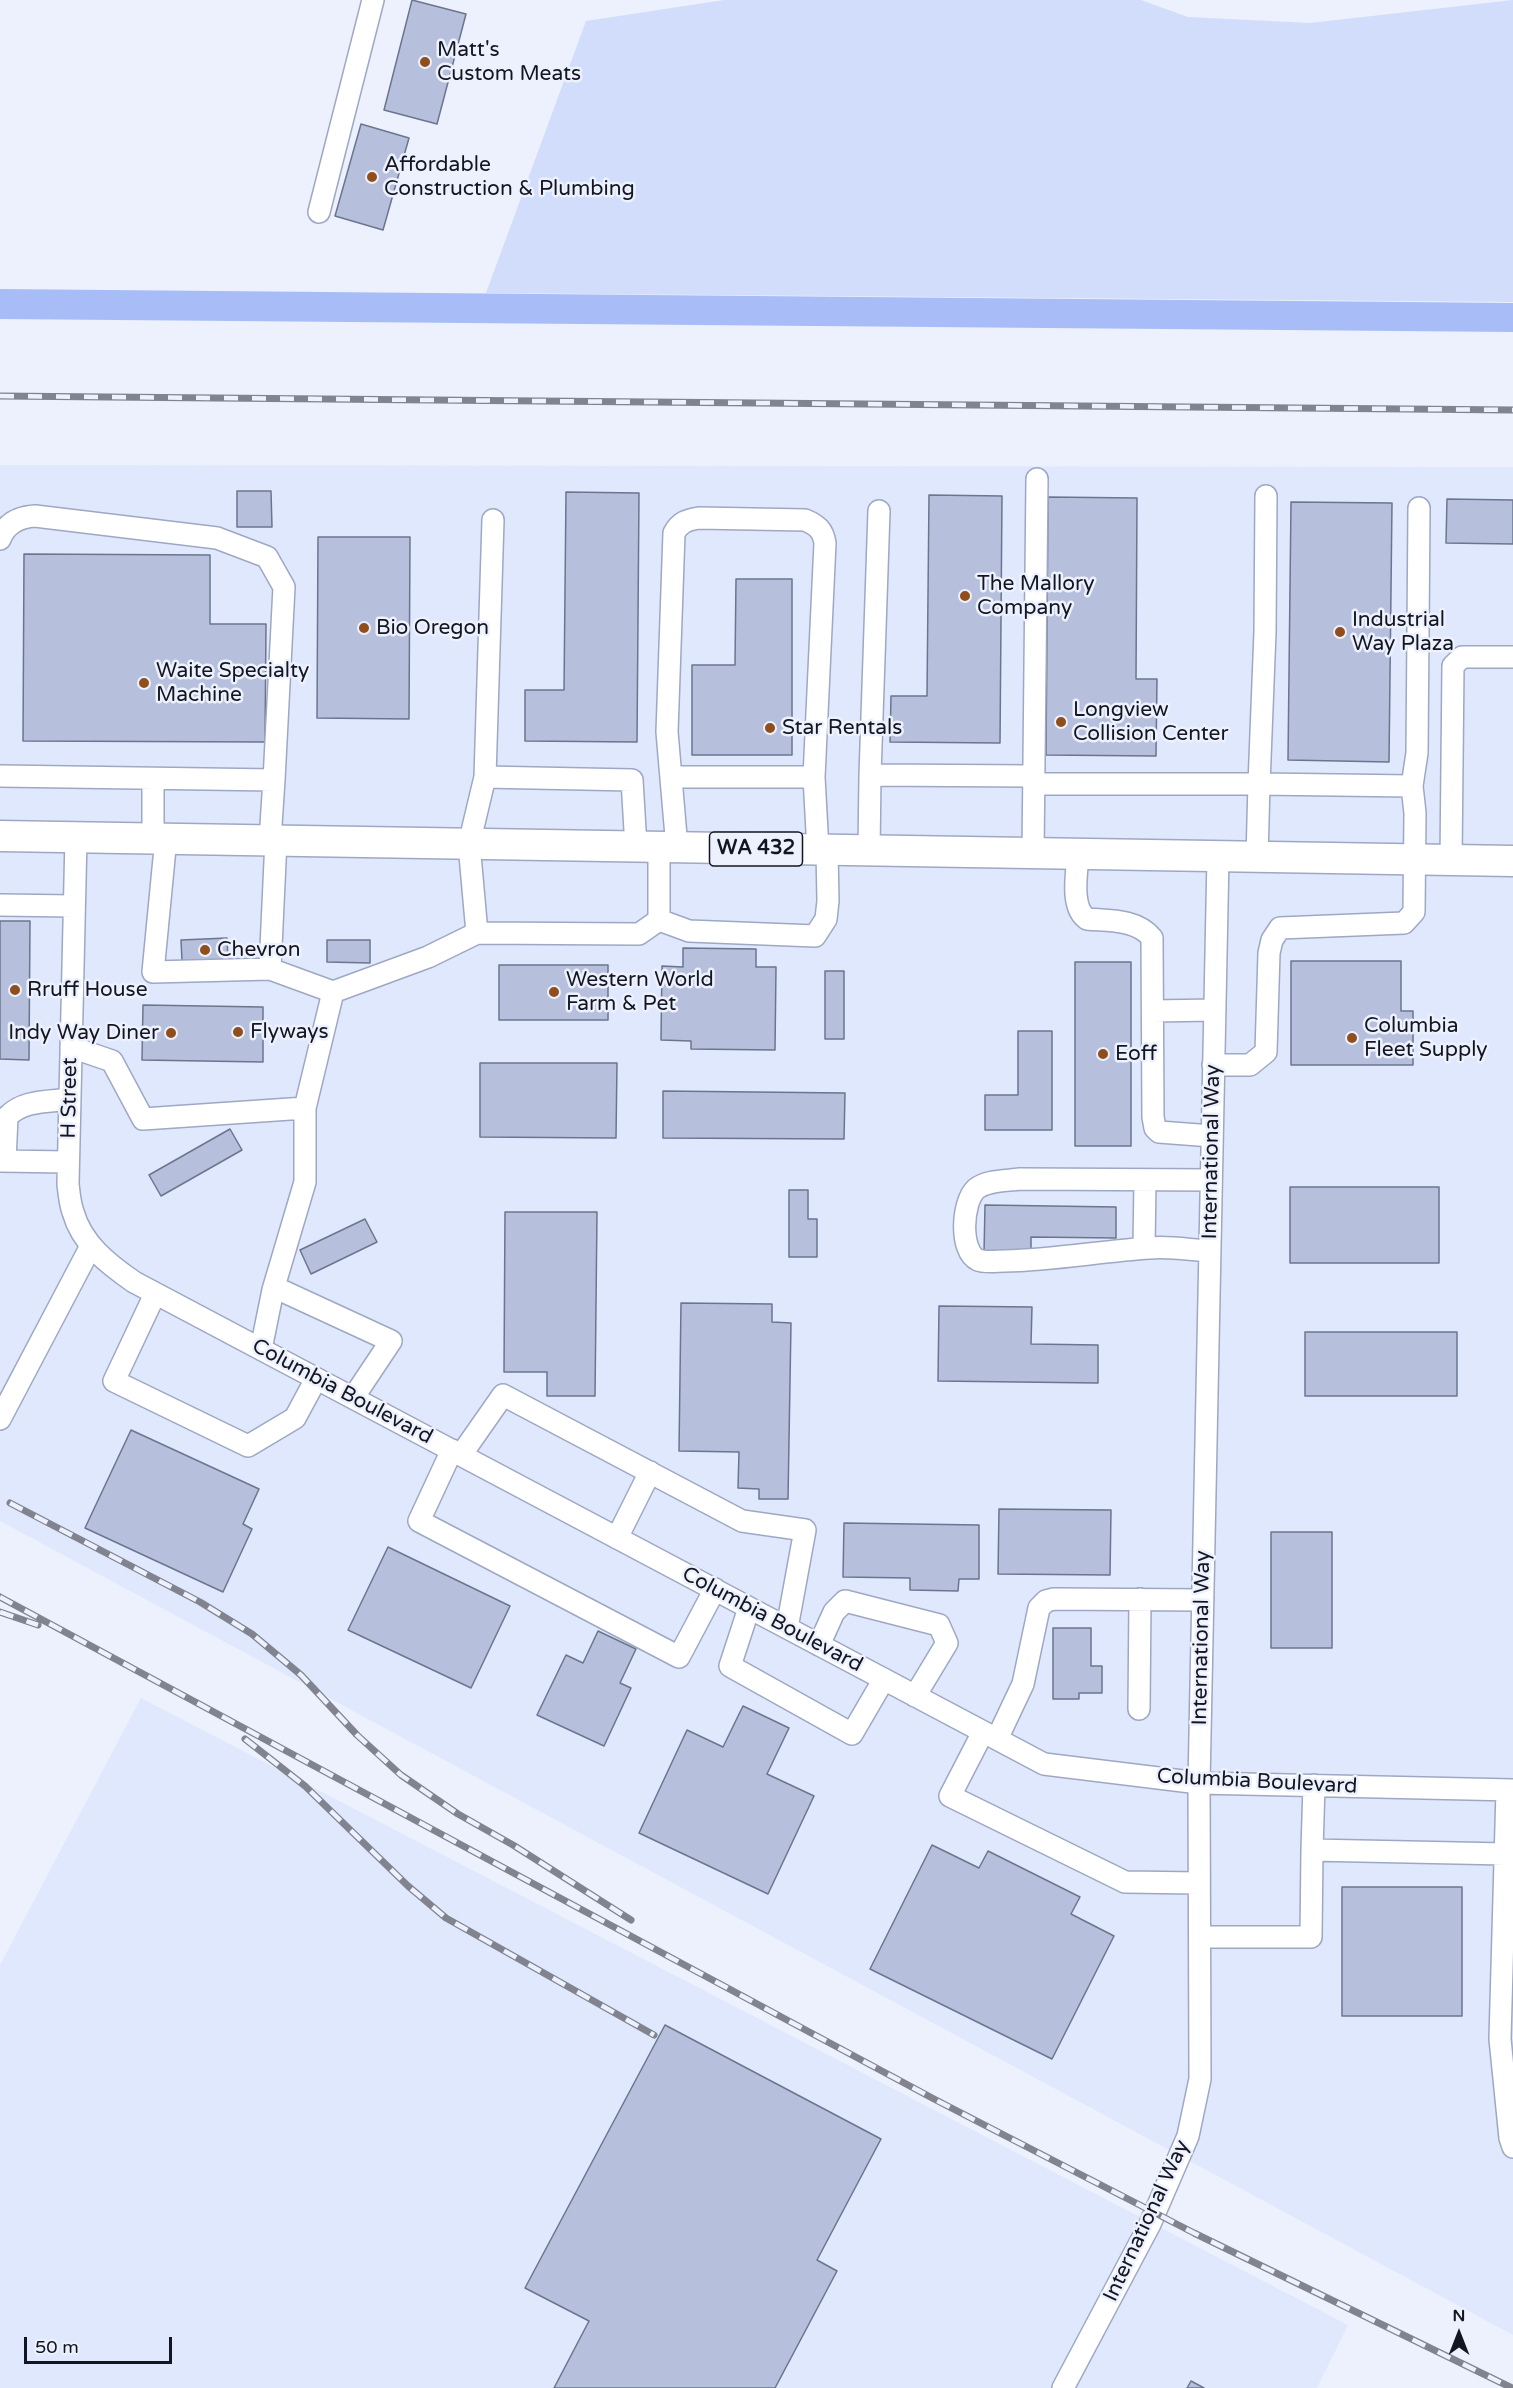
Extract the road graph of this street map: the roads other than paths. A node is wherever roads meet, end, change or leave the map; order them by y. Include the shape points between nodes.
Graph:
1 (373, 0) edge
2 (319, 213) dead end
3 (1037, 478) dead end
4 (1266, 496) dead end
5 (1419, 508) dead end
6 (879, 511) dead end
7 (493, 520) dead end
8 (0, 539) edge
9 (1513, 657) edge
10 (870, 775) junction
11 (0, 776) edge
12 (485, 777) junction
13 (671, 777) junction
14 (814, 777) junction
15 (153, 779) junction
16 (274, 780) junction
17 (1033, 780) junction
18 (1259, 784) junction
19 (1412, 786) junction
20 (0, 836) edge
21 (76, 837) junction
22 (160, 838) junction
23 (273, 840) junction
24 (469, 844) junction
25 (657, 847) junction
26 (822, 850) junction
27 (869, 851) junction
28 (1033, 854) junction
29 (1078, 855) junction
30 (1218, 857) junction
31 (1257, 858) junction
32 (1414, 860) junction
33 (1451, 860) junction
34 (1513, 861) edge
35 (0, 905) edge
36 (74, 906) junction
37 (659, 920) junction
38 (477, 933) junction
39 (270, 969) junction
40 (333, 992) junction
41 (1215, 1010) junction
42 (1153, 1011) junction
43 (71, 1047) junction
44 (1213, 1065) junction
45 (70, 1100) junction
46 (305, 1108) junction
47 (1212, 1136) junction
48 (2, 1161) edge
49 (68, 1162) junction
50 (1145, 1180) junction
51 (1211, 1180) junction
52 (91, 1246) junction
53 (1144, 1248) junction
54 (1209, 1251) junction
55 (274, 1287) junction
56 (155, 1294) junction
57 (261, 1349) junction
58 (316, 1379) junction
59 (353, 1398) junction
60 (0, 1419) edge
61 (456, 1453) junction
62 (650, 1472) junction
63 (617, 1538) junction
64 (715, 1589) junction
65 (1140, 1599) junction
66 (1203, 1600) junction
67 (749, 1608) junction
68 (787, 1628) junction
69 (819, 1645) junction
70 (884, 1679) junction
71 (915, 1696) junction
72 (1140, 1709) dead end
73 (990, 1735) junction
74 (1199, 1783) junction
75 (1314, 1785) junction
76 (1510, 1790) edge
77 (1312, 1850) junction
78 (1505, 1854) junction
79 (1199, 1883) junction
80 (1200, 1937) junction
81 (1513, 2147) edge
82 (1063, 2388) edge

1 - 2 street
3 - 17 street
4 - 18 street
5 - 19 street via 1418,753
6 - 10 street
7 - 12 street
8 - 16 street via 11,523 35,516 217,538 267,557 284,587
9 - 33 street via 1462,657 1453,666
10 - 17 street
10 - 27 street
11 - 15 street
12 - 24 street
12 - 25 street via 632,780
13 - 14 street
13 - 14 street via 667,732 674,533 678,524 699,518 806,520 823,532
13 - 25 street
14 - 26 street
15 - 16 street
15 - 22 street
16 - 23 street
17 - 18 street
17 - 28 street
18 - 19 street
18 - 31 street
19 - 32 street
20 - 21 highway, WA 432
21 - 22 highway, WA 432
21 - 36 street, H Street
22 - 23 highway, WA 432
22 - 39 street via 153,972
23 - 24 highway, WA 432
23 - 39 street
24 - 25 highway, WA 432
24 - 38 street
25 - 26 highway, WA 432
25 - 37 street
26 - 27 highway, WA 432
26 - 37 street via 828,901 826,919 815,936 689,932
27 - 28 highway, WA 432
28 - 29 highway, WA 432
29 - 30 highway, WA 432
29 - 42 street via 1077,897 1081,915 1134,924 1152,938
30 - 31 highway, WA 432
30 - 41 street, International Way
31 - 32 highway, WA 432
32 - 33 highway, WA 432
32 - 44 street via 1414,912 1404,922 1280,928 1269,952 1266,1052 1250,1065
33 - 34 highway, WA 432
35 - 36 street
36 - 43 street, H Street
37 - 38 street via 639,934
38 - 40 street via 428,957
39 - 40 street
40 - 46 street
41 - 42 street
41 - 44 street, International Way
42 - 47 street via 1155,1128 1159,1132
43 - 45 street, H Street
43 - 46 street via 112,1061 143,1119
44 - 47 street, International Way
45 - 48 street via 16,1108 7,1117
45 - 49 street, H Street
46 - 55 street via 305,1182
47 - 51 street, International Way
48 - 49 street
49 - 52 street, H Street via 73,1213
50 - 51 street
50 - 53 street
50 - 53 street via 990,1182 969,1198 965,1221 966,1247 980,1261 1029,1261
51 - 54 street, International Way
52 - 56 street, Columbia Boulevard via 102,1259
52 - 60 street
53 - 54 street
54 - 66 street, International Way
55 - 57 street
55 - 59 street via 391,1341
56 - 57 street, Columbia Boulevard
56 - 58 street via 114,1381 248,1446 295,1418
57 - 58 street, Columbia Boulevard
58 - 59 street, Columbia Boulevard
59 - 61 street, Columbia Boulevard
61 - 62 street via 503,1395
61 - 63 street, Columbia Boulevard
61 - 64 street via 419,1521 679,1657
62 - 63 street
62 - 68 street via 742,1521 806,1530
63 - 64 street, Columbia Boulevard
64 - 67 street, Columbia Boulevard
65 - 66 street
65 - 72 street
65 - 73 street via 1046,1601 1039,1608 1023,1684
66 - 74 street, International Way
67 - 68 street, Columbia Boulevard
67 - 70 street via 730,1666 852,1734
68 - 69 street, Columbia Boulevard
69 - 70 street, Columbia Boulevard
69 - 71 street via 834,1612 845,1601 939,1625 947,1643
70 - 71 street, Columbia Boulevard
71 - 73 street, Columbia Boulevard
73 - 74 street, Columbia Boulevard via 1044,1764
73 - 79 street via 950,1796 1125,1882
74 - 75 street, Columbia Boulevard
74 - 79 street, International Way
75 - 76 street, Columbia Boulevard
75 - 77 street
76 - 78 street
77 - 78 street
77 - 80 street via 1311,1937
78 - 81 street via 1500,2039
79 - 80 street, International Way
80 - 82 street, International Way via 1200,2079 1188,2136 1150,2224

